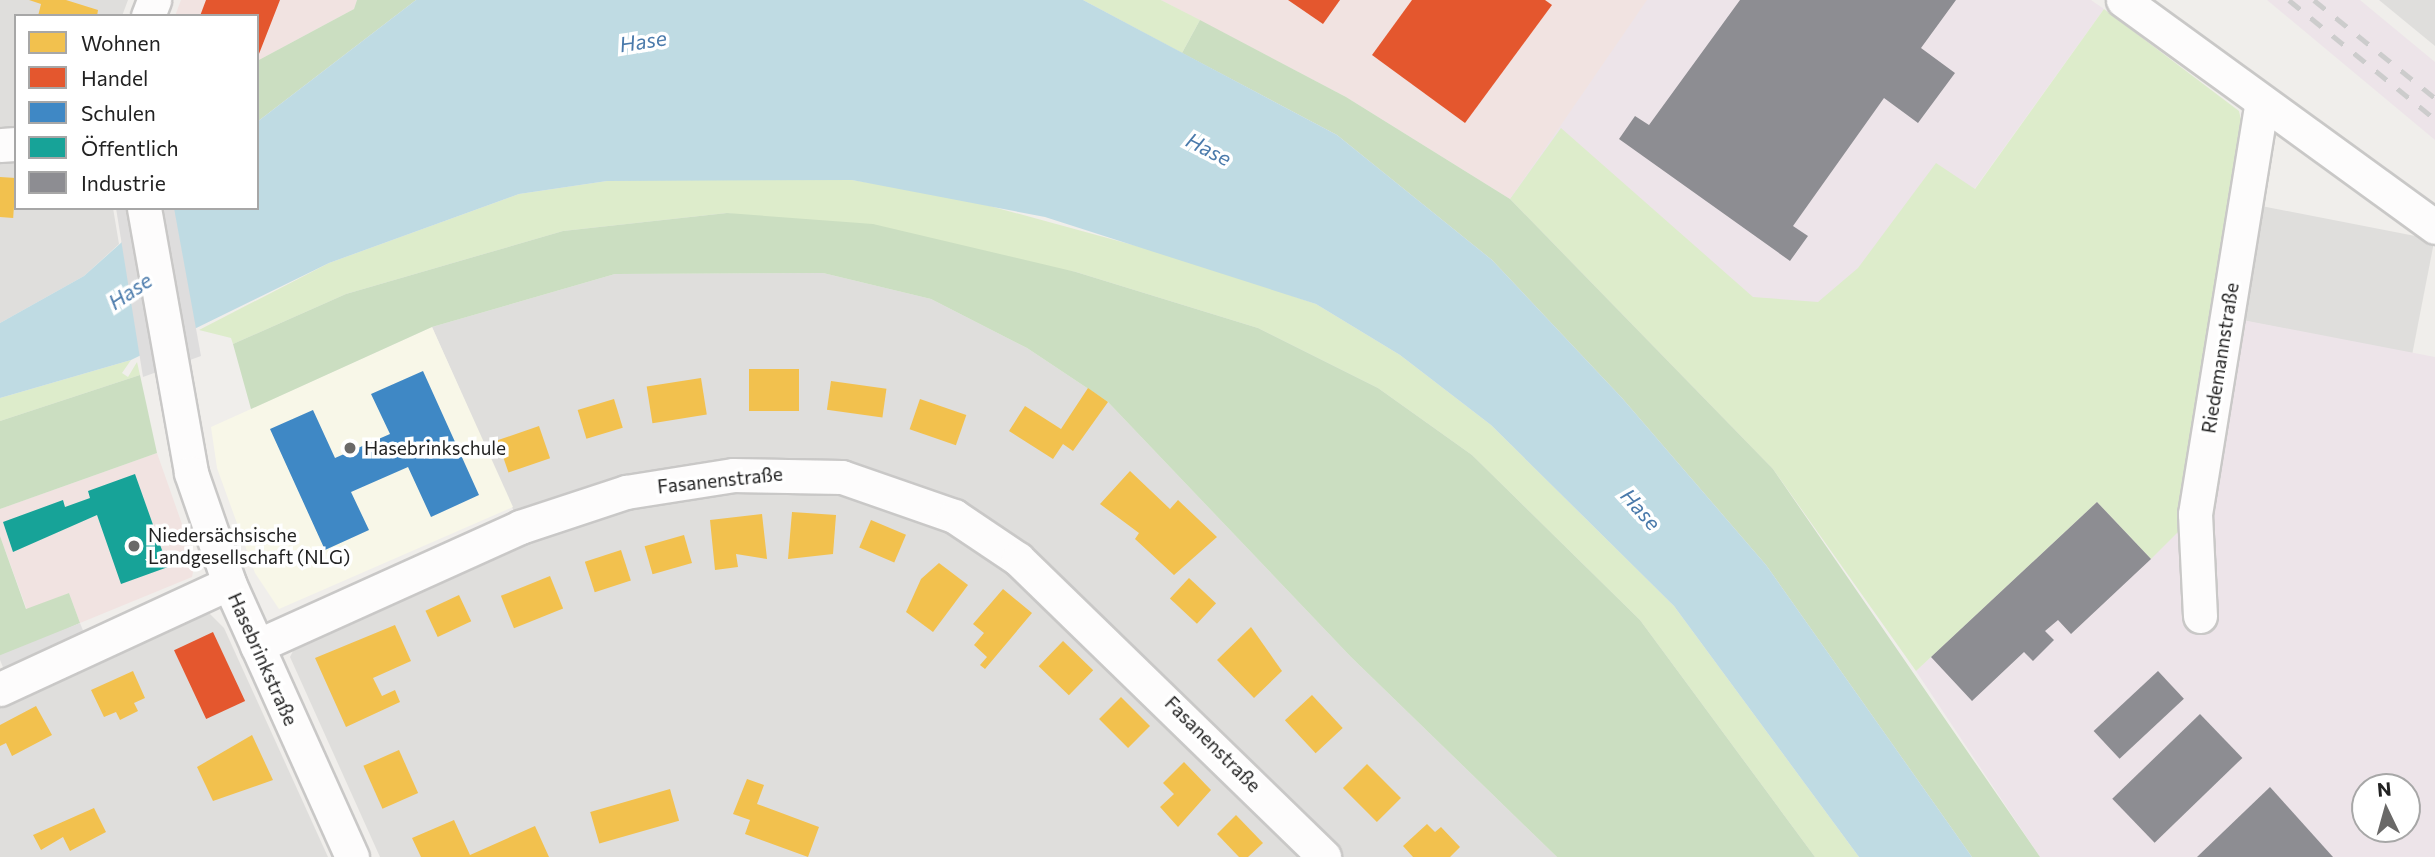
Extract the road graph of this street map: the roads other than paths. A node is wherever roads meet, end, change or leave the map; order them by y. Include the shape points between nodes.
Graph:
1 (2123, 0) edge
2 (2262, 102) junction
3 (144, 210) edge
4 (2435, 227) edge
5 (229, 583) junction
6 (2200, 617) dead end
7 (257, 646) junction
8 (0, 689) edge
9 (352, 857) edge
10 (1324, 857) edge

1 - 2 street
2 - 4 street
2 - 6 street, Riedemannstraße via 2195,514
3 - 5 street, Hasebrinkstraße via 191,473
5 - 7 street, Hasebrinkstraße
5 - 8 street
7 - 9 street, Hasebrinkstraße
7 - 10 street, Fasanenstraße via 520,527 626,492 733,475 842,477 954,516 1018,559

